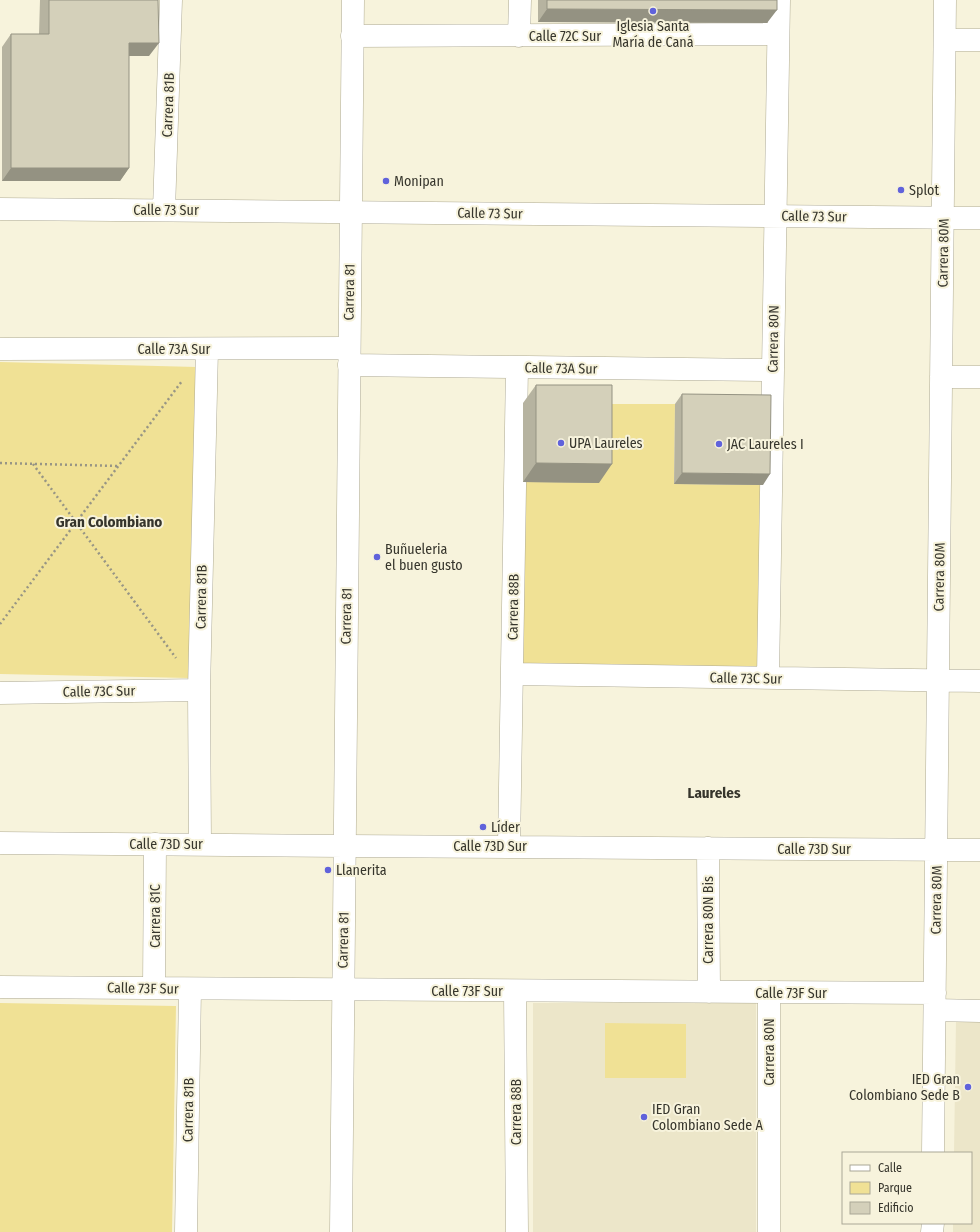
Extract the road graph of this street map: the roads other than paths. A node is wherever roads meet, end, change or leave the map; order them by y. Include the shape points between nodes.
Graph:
1 (171, 0) edge
2 (353, 0) edge
3 (520, 0) edge
4 (779, 0) edge
5 (945, 0) edge
6 (778, 34) junction
7 (352, 36) junction
8 (519, 36) junction
9 (945, 40) junction
10 (980, 40) edge
11 (0, 209) edge
12 (164, 210) junction
13 (350, 212) junction
14 (775, 216) junction
15 (943, 217) junction
16 (980, 218) edge
17 (0, 349) edge
18 (206, 349) junction
19 (349, 356) junction
20 (517, 367) junction
21 (773, 370) junction
22 (941, 377) junction
23 (980, 378) edge
24 (512, 674) junction
25 (768, 678) junction
26 (938, 681) junction
27 (980, 681) edge
28 (199, 690) junction
29 (0, 693) edge
30 (0, 843) edge
31 (155, 844) junction
32 (200, 844) junction
33 (344, 846) junction
34 (509, 847) junction
35 (708, 848) junction
36 (937, 850) junction
37 (980, 850) edge
38 (0, 987) edge
39 (154, 988) junction
40 (190, 989) junction
41 (343, 990) junction
42 (515, 991) junction
43 (709, 992) junction
44 (770, 992) junction
45 (935, 1001) junction
46 (980, 1011) edge
47 (933, 1152) edge
48 (186, 1232) edge
49 (340, 1232) edge
50 (517, 1232) edge
51 (769, 1232) edge

1 - 12 street, Carrera 81B
2 - 7 street, Carrera 81
3 - 8 street
4 - 6 street, Carrera 80N
5 - 9 street, Carrera 80M
6 - 8 street, Calle 72C Sur
6 - 14 street, Carrera 80N
7 - 8 street, Calle 72C Sur
7 - 13 street, Carrera 81
9 - 10 street
9 - 15 street, Carrera 80M
11 - 12 street, Calle 73 Sur
12 - 13 street, Calle 73 Sur
13 - 14 street, Calle 73 Sur
13 - 19 street, Carrera 81
14 - 15 street, Calle 73 Sur
14 - 21 street, Carrera 80N
15 - 16 street, Calle 73 Sur
15 - 22 street, Carrera 80M
17 - 18 street, Calle 73A Sur
18 - 19 street, Calle 73A Sur
18 - 28 street, Carrera 81B
19 - 20 street, Calle 73A Sur
19 - 33 street, Carrera 81
20 - 21 street, Calle 73A Sur
20 - 24 street, Carrera 88B
21 - 25 street, Carrera 80N
22 - 23 street
22 - 26 street, Carrera 80M
24 - 25 street, Calle 73C Sur
24 - 34 street, Carrera 88B
25 - 26 street, Calle 73C Sur
26 - 27 street, Calle 73C Sur
26 - 36 street, Carrera 80M
28 - 29 street, Calle 73C Sur
28 - 32 street, Carrera 81B
30 - 31 street, Calle 73D Sur
31 - 32 street, Calle 73D Sur
31 - 39 street, Carrera 81C
32 - 33 street, Calle 73D Sur
33 - 34 street, Calle 73D Sur
33 - 41 street, Carrera 81
34 - 35 street, Calle 73D Sur
35 - 36 street, Calle 73D Sur
35 - 43 street, Carrera 80N Bis
36 - 37 street, Calle 73D Sur
36 - 45 street, Carrera 80M
38 - 39 street, Calle 73F Sur
39 - 40 street, Calle 73F Sur
40 - 41 street, Calle 73F Sur
40 - 48 street, Carrera 81B
41 - 42 street, Calle 73F Sur
41 - 49 street, Carrera 81
42 - 43 street, Calle 73F Sur
42 - 50 street, Carrera 88B
43 - 44 street, Calle 73F Sur
44 - 45 street, Calle 73F Sur
44 - 51 street, Carrera 80N
45 - 46 street, Calle 73F Sur
45 - 47 street, Carrera 80M

